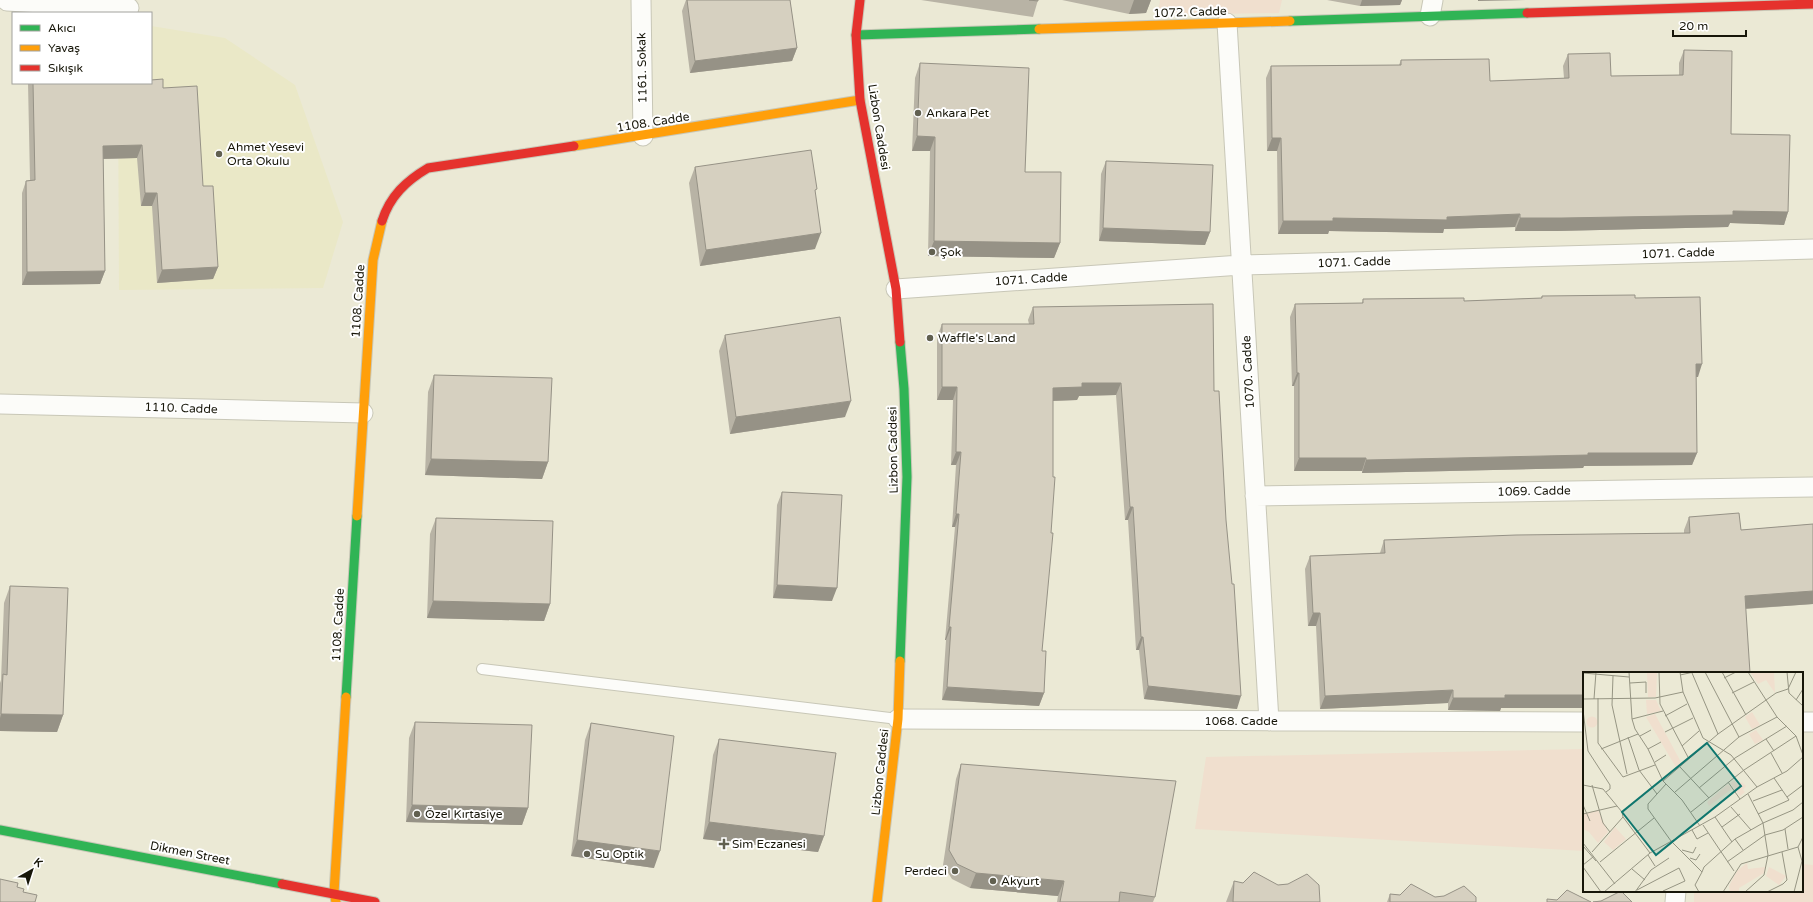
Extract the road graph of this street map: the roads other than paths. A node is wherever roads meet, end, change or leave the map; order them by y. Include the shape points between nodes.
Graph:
1 (641, 0) edge
2 (860, 0) edge
3 (5, 4) edge
4 (1813, 4) edge
5 (129, 8) dead end
6 (1431, 8) edge
7 (1227, 23) junction
8 (856, 35) junction
9 (860, 100) junction
10 (643, 136) junction
11 (1813, 249) edge
12 (1241, 265) junction
13 (896, 289) junction
14 (0, 404) edge
15 (363, 413) junction
16 (1813, 487) edge
17 (1255, 496) junction
18 (482, 669) dead end
19 (898, 719) junction
20 (1269, 721) junction
21 (1583, 722) edge
22 (0, 830) edge
23 (1676, 892) edge
24 (335, 898) edge
25 (375, 902) edge
26 (877, 902) edge
27 (1675, 902) edge

1 - 10 street, 1161. Sokak
2 - 8 street, Lizbon Caddesi
3 - 5 street
4 - 6 street, 1072. Cadde
6 - 7 street, 1072. Cadde
7 - 8 street, 1072. Cadde
7 - 12 street, 1070. Cadde
8 - 9 street, Lizbon Caddesi
9 - 10 street, 1108. Cadde
9 - 13 street, Lizbon Caddesi
10 - 15 street, 1108. Cadde via 428,168 407,181 390,201 379,229 373,260
11 - 12 street, 1071. Cadde
12 - 13 street, 1071. Cadde
12 - 17 street, 1070. Cadde
13 - 19 street, Lizbon Caddesi via 904,389 907,477
14 - 15 street, 1110. Cadde
15 - 24 street, 1108. Cadde
16 - 17 street, 1069. Cadde
17 - 20 street, 1070. Cadde
18 - 19 lane
19 - 20 street, 1068. Cadde
19 - 26 street, Lizbon Caddesi
20 - 21 street, 1068. Cadde
22 - 24 street, Dikmen Street
23 - 27 street
24 - 25 street, Dikmen Street

